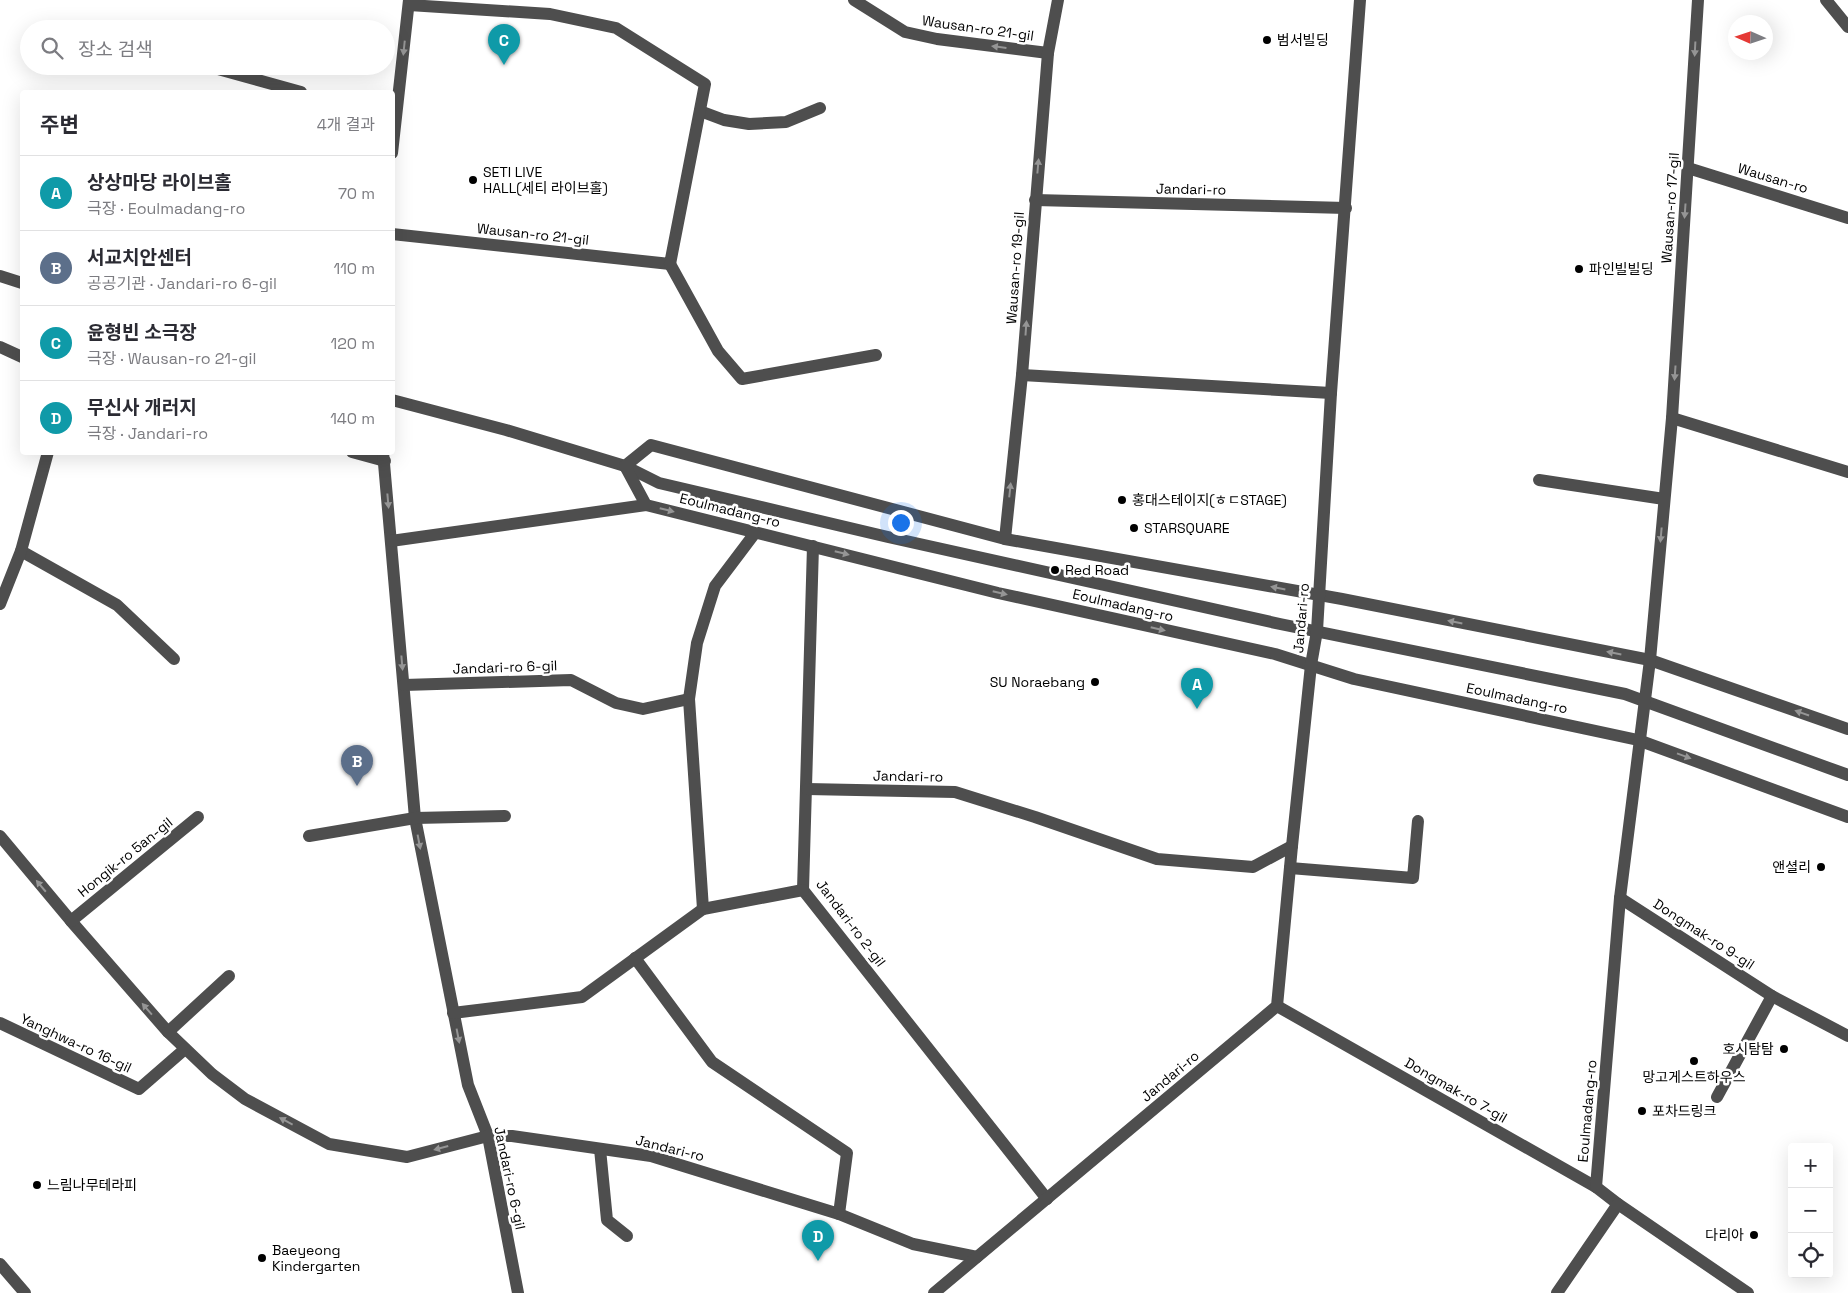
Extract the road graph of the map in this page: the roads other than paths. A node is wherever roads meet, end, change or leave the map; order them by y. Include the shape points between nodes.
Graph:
1 (854, 0) edge
2 (1058, 0) edge
3 (1360, 0) edge
4 (1698, 0) edge
5 (1826, 0) edge
6 (409, 2) edge
7 (1848, 27) edge
8 (1048, 53) junction
9 (240, 75) edge
10 (294, 90) edge
11 (820, 108) dead end
12 (700, 111) junction
13 (395, 112) edge
14 (1688, 168) junction
15 (1035, 200) junction
16 (1346, 208) junction
17 (1848, 218) edge
18 (395, 234) edge
19 (670, 264) junction
20 (0, 276) edge
21 (20, 282) edge
22 (0, 347) edge
23 (876, 355) dead end
24 (20, 356) edge
25 (1022, 375) junction
26 (1331, 393) junction
27 (395, 401) edge
28 (1672, 418) junction
29 (47, 455) edge
30 (371, 455) edge
31 (384, 457) edge
32 (624, 466) junction
33 (1848, 472) edge
34 (1539, 480) dead end
35 (1664, 499) junction
36 (646, 505) junction
37 (755, 533) junction
38 (1006, 538) junction
39 (391, 541) junction
40 (813, 546) junction
41 (20, 551) junction
42 (1318, 596) junction
43 (0, 604) edge
44 (1317, 631) junction
45 (174, 659) dead end
46 (1650, 660) junction
47 (1311, 665) junction
48 (404, 685) junction
49 (689, 699) junction
50 (1644, 700) junction
51 (1848, 729) edge
52 (1638, 740) junction
53 (1848, 775) edge
54 (807, 789) junction
55 (198, 816) dead end
56 (505, 816) dead end
57 (1848, 817) edge
58 (415, 818) junction
59 (1418, 821) dead end
60 (0, 836) edge
61 (309, 836) dead end
62 (1292, 846) junction
63 (1290, 868) junction
64 (803, 890) junction
65 (1620, 898) junction
66 (703, 909) junction
67 (71, 921) junction
68 (635, 958) junction
69 (229, 976) dead end
70 (1772, 996) junction
71 (1277, 1006) junction
72 (454, 1013) junction
73 (0, 1023) edge
74 (168, 1032) junction
75 (1848, 1036) edge
76 (185, 1049) junction
77 (1716, 1097) dead end
78 (488, 1136) junction
79 (600, 1148) junction
80 (1596, 1187) junction
81 (1047, 1199) junction
82 (1618, 1204) junction
83 (839, 1214) junction
84 (627, 1236) dead end
85 (977, 1257) junction
86 (0, 1264) edge
87 (25, 1293) edge
88 (518, 1293) edge
89 (934, 1293) edge
90 (1556, 1293) edge
91 (1748, 1293) edge

8 -> 1 street, Wausan-ro 21-gil via 905,32
2 - 8 street, Wausan-ro 19-gil
3 - 16 street, Jandari-ro
4 -> 14 street, Wausan-ro 17-gil
5 - 7 street
6 - 12 street via 550,14 616,28 705,84
6 -> 13 street
15 -> 8 street, Wausan-ro 19-gil
9 - 10 street
11 - 12 street via 786,122 749,124 724,120
12 - 19 street
14 - 17 street, Wausan-ro
14 -> 28 street, Wausan-ro 17-gil
15 - 16 street, Jandari-ro
25 -> 15 street, Wausan-ro 19-gil
16 - 26 street, Jandari-ro
18 - 19 street, Wausan-ro 21-gil
19 - 23 street via 718,350 742,379
20 - 21 street
22 - 24 street
25 - 26 street
38 -> 25 street, Wausan-ro 19-gil
26 - 42 street, Jandari-ro
27 - 32 street
28 - 33 street
28 - 35 street, Wausan-ro 17-gil
29 - 41 street
30 - 31 street
31 -> 39 street, Jandari-ro 6-gil
32 - 36 street
32 - 38 street via 651,445
32 - 44 street via 659,483 726,499
34 - 35 street
35 -> 46 street, Wausan-ro 17-gil
36 -> 37 street, Eoulmadang-ro
36 - 39 street
37 - 40 street, Eoulmadang-ro
37 - 49 street via 715,586 697,643
42 -> 38 street
39 -> 48 street, Jandari-ro 6-gil
40 -> 47 street, Eoulmadang-ro via 998,593 1275,654
40 - 54 street, Jandari-ro 2-gil
41 - 43 street
41 - 45 street via 117,605
42 - 44 street, Jandari-ro
46 -> 42 street
44 - 47 street, Jandari-ro
44 - 50 street
46 - 50 street, Eoulmadang-ro
51 -> 46 street
47 - 52 street, Eoulmadang-ro via 1354,679
47 - 62 street, Jandari-ro
48 - 49 street, Jandari-ro 6-gil via 571,680 616,703 643,709
48 - 58 street, Jandari-ro 6-gil
49 - 66 street
50 - 52 street, Eoulmadang-ro
50 - 53 street
52 -> 57 street, Eoulmadang-ro
52 - 65 street, Eoulmadang-ro
54 - 62 street, Jandari-ro via 955,792 1157,859 1253,867
54 - 64 street, Jandari-ro 2-gil
55 - 67 street, Hongik-ro 5an-gil
56 - 58 street
58 - 61 street
58 -> 72 street, Jandari-ro 6-gil
59 - 63 street via 1413,878
67 -> 60 street
62 - 63 street, Jandari-ro
63 - 71 street, Jandari-ro
64 - 66 street
64 - 81 street, Jandari-ro 2-gil
65 - 70 street, Dongmak-ro 9-gil
65 - 80 street, Eoulmadang-ro
66 - 68 street
74 -> 67 street
68 - 72 street via 582,997
68 - 83 street via 712,1062 847,1153
69 - 74 street
70 - 75 street, Dongmak-ro 9-gil
70 - 77 street
71 - 80 street, Dongmak-ro 7-gil
71 - 81 street, Jandari-ro
72 -> 78 street, Jandari-ro 6-gil via 468,1085
73 - 76 street, Yanghwa-ro 16-gil via 139,1089
74 - 76 street
78 -> 76 street via 407,1157 329,1144 245,1099
78 - 79 street, Jandari-ro via 512,1136
78 - 88 street, Jandari-ro 6-gil
79 - 83 street, Jandari-ro via 652,1156
79 - 84 street via 607,1220
80 - 82 street, Dongmak-ro 7-gil
81 - 85 street, Jandari-ro
82 - 90 street
82 - 91 street, Dongmak-ro 7-gil
83 - 85 street, Jandari-ro via 913,1244
85 - 89 street, Jandari-ro
86 - 87 street

